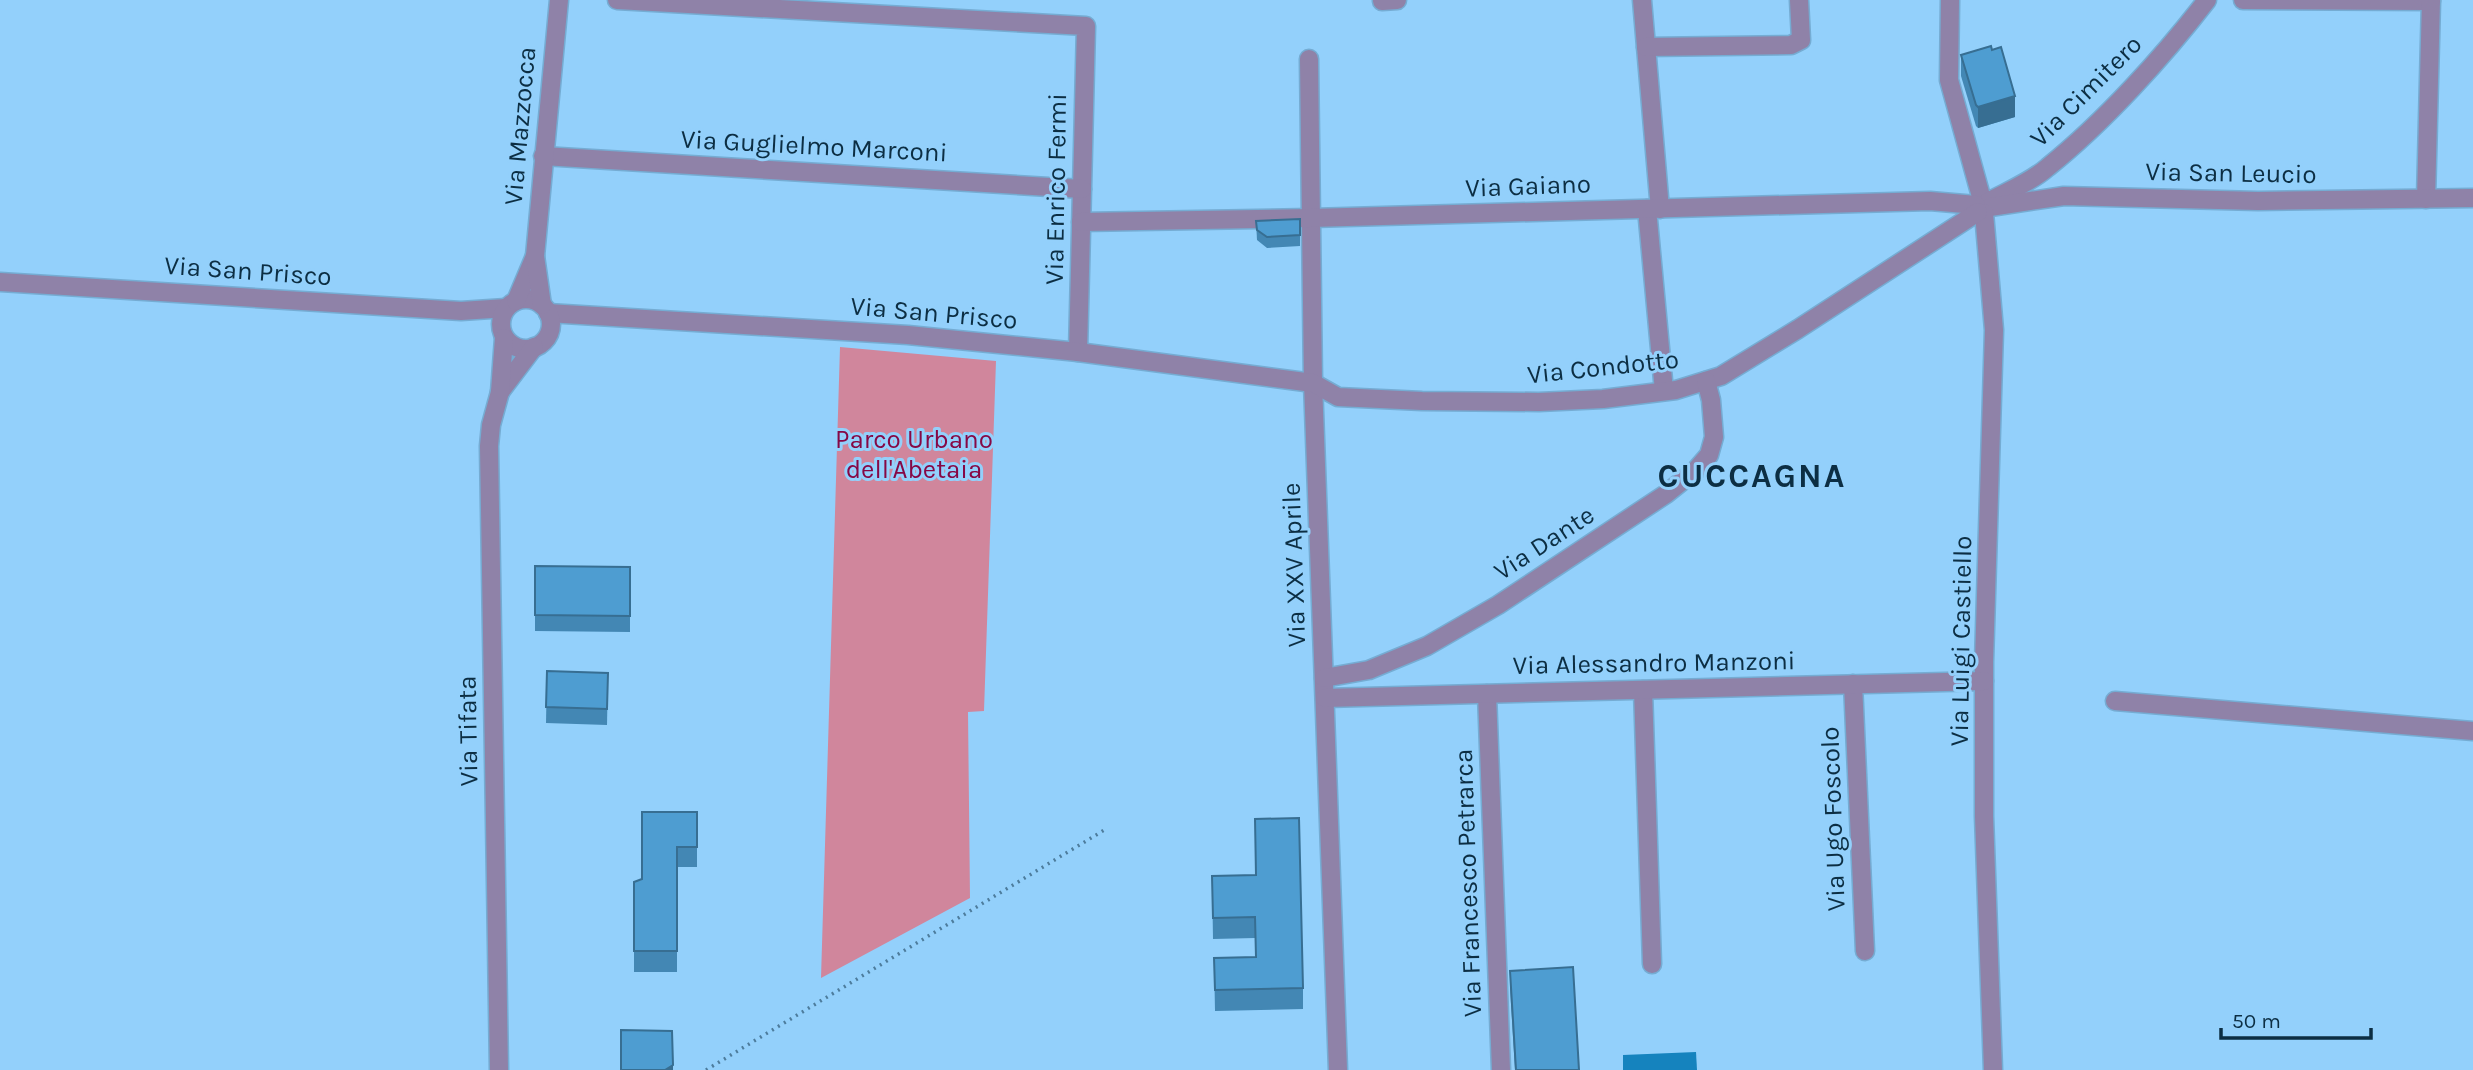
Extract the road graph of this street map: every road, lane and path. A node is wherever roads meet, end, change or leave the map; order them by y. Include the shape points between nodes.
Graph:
1 (559, 0) edge
2 (617, 0) edge
3 (1642, 0) edge
4 (1798, 0) edge
5 (1950, 0) edge
6 (2207, 0) edge
7 (2243, 0) edge
8 (2431, 1) edge
9 (1646, 47) junction
10 (1309, 59) dead end
11 (543, 156) junction
12 (1082, 189) junction
13 (2473, 198) edge
14 (2426, 199) junction
15 (1983, 206) junction
16 (1654, 209) junction
17 (1311, 218) junction
18 (1081, 222) junction
19 (535, 256) junction
20 (0, 282) edge
21 (511, 304) junction
22 (545, 309) junction
23 (461, 311) junction
24 (503, 334) junction
25 (534, 347) junction
26 (1078, 352) junction
27 (1706, 381) junction
28 (1313, 383) junction
29 (1664, 391) junction
30 (500, 392) junction
31 (1324, 678) junction
32 (1984, 681) junction
33 (1853, 684) junction
34 (1643, 690) junction
35 (1487, 694) junction
36 (1325, 698) junction
37 (2115, 701) dead end
38 (2473, 731) edge
39 (1106, 829) dead end
40 (1865, 951) dead end
41 (1652, 964) dead end
42 (499, 1070) edge
43 (706, 1070) edge
44 (1338, 1070) edge
45 (1501, 1070) edge
46 (1993, 1070) edge

1 - 11 street, Via Mazzocca
2 - 12 street, Via Enrico Fermi via 1086,26
3 - 9 street
4 - 9 street via 1801,40 1791,45
5 - 15 street, Via Luigi Castiello via 1949,80
6 - 15 street, Via Cimitero via 2108,112 2047,169
7 - 8 street
8 - 14 street
9 - 16 street
10 - 17 street, Via XXV Aprile
11 - 12 street, Via Guglielmo Marconi
11 - 19 street, Via Mazzocca
12 - 18 street, Via Enrico Fermi
13 - 14 street, Via San Leucio
14 - 15 street, Via San Leucio via 2064,196
15 - 16 street, Via Gaiano via 1930,201
15 - 27 street, Via Condotto via 1798,329
15 - 32 street, Via Luigi Castiello via 1994,330
16 - 17 street, Via Gaiano
16 - 29 street
17 - 18 street, Via Gaiano
17 - 28 street, Via XXV Aprile
18 - 26 street, Via Enrico Fermi
19 - 21 street, Via Mazzocca
19 - 22 street, Via Mazzocca
20 - 23 street, Via San Prisco
21 - 22 street via 530,299
21 - 23 street, Via San Prisco
21 - 24 street via 500,322
22 - 25 street via 549,333
22 - 26 street, Via San Prisco
23 - 24 street, Via San Prisco
24 - 25 street via 517,348
24 - 30 street, Via Tifata
25 - 30 street, Via Tifata
26 - 28 street, Via San Prisco
27 - 29 street, Via Condotto
27 - 31 street, Via Dante via 1714,438 1709,455 1666,494 1498,605 1427,646 1369,670
28 - 29 street, Via Condotto via 1338,397 1422,401 1539,402
28 - 31 street, Via XXV Aprile
30 - 42 street, Via Tifata via 489,446
31 - 36 street, Via XXV Aprile
32 - 33 street, Via Alessandro Manzoni
32 - 46 street, Via Luigi Castiello
33 - 34 street, Via Alessandro Manzoni
33 - 40 street, Via Ugo Foscolo
34 - 35 street, Via Alessandro Manzoni
34 - 41 street
35 - 36 street, Via Alessandro Manzoni
35 - 45 street, Via Francesco Petrarca
36 - 44 street, Via XXV Aprile
37 - 38 street
39 - 43 path

